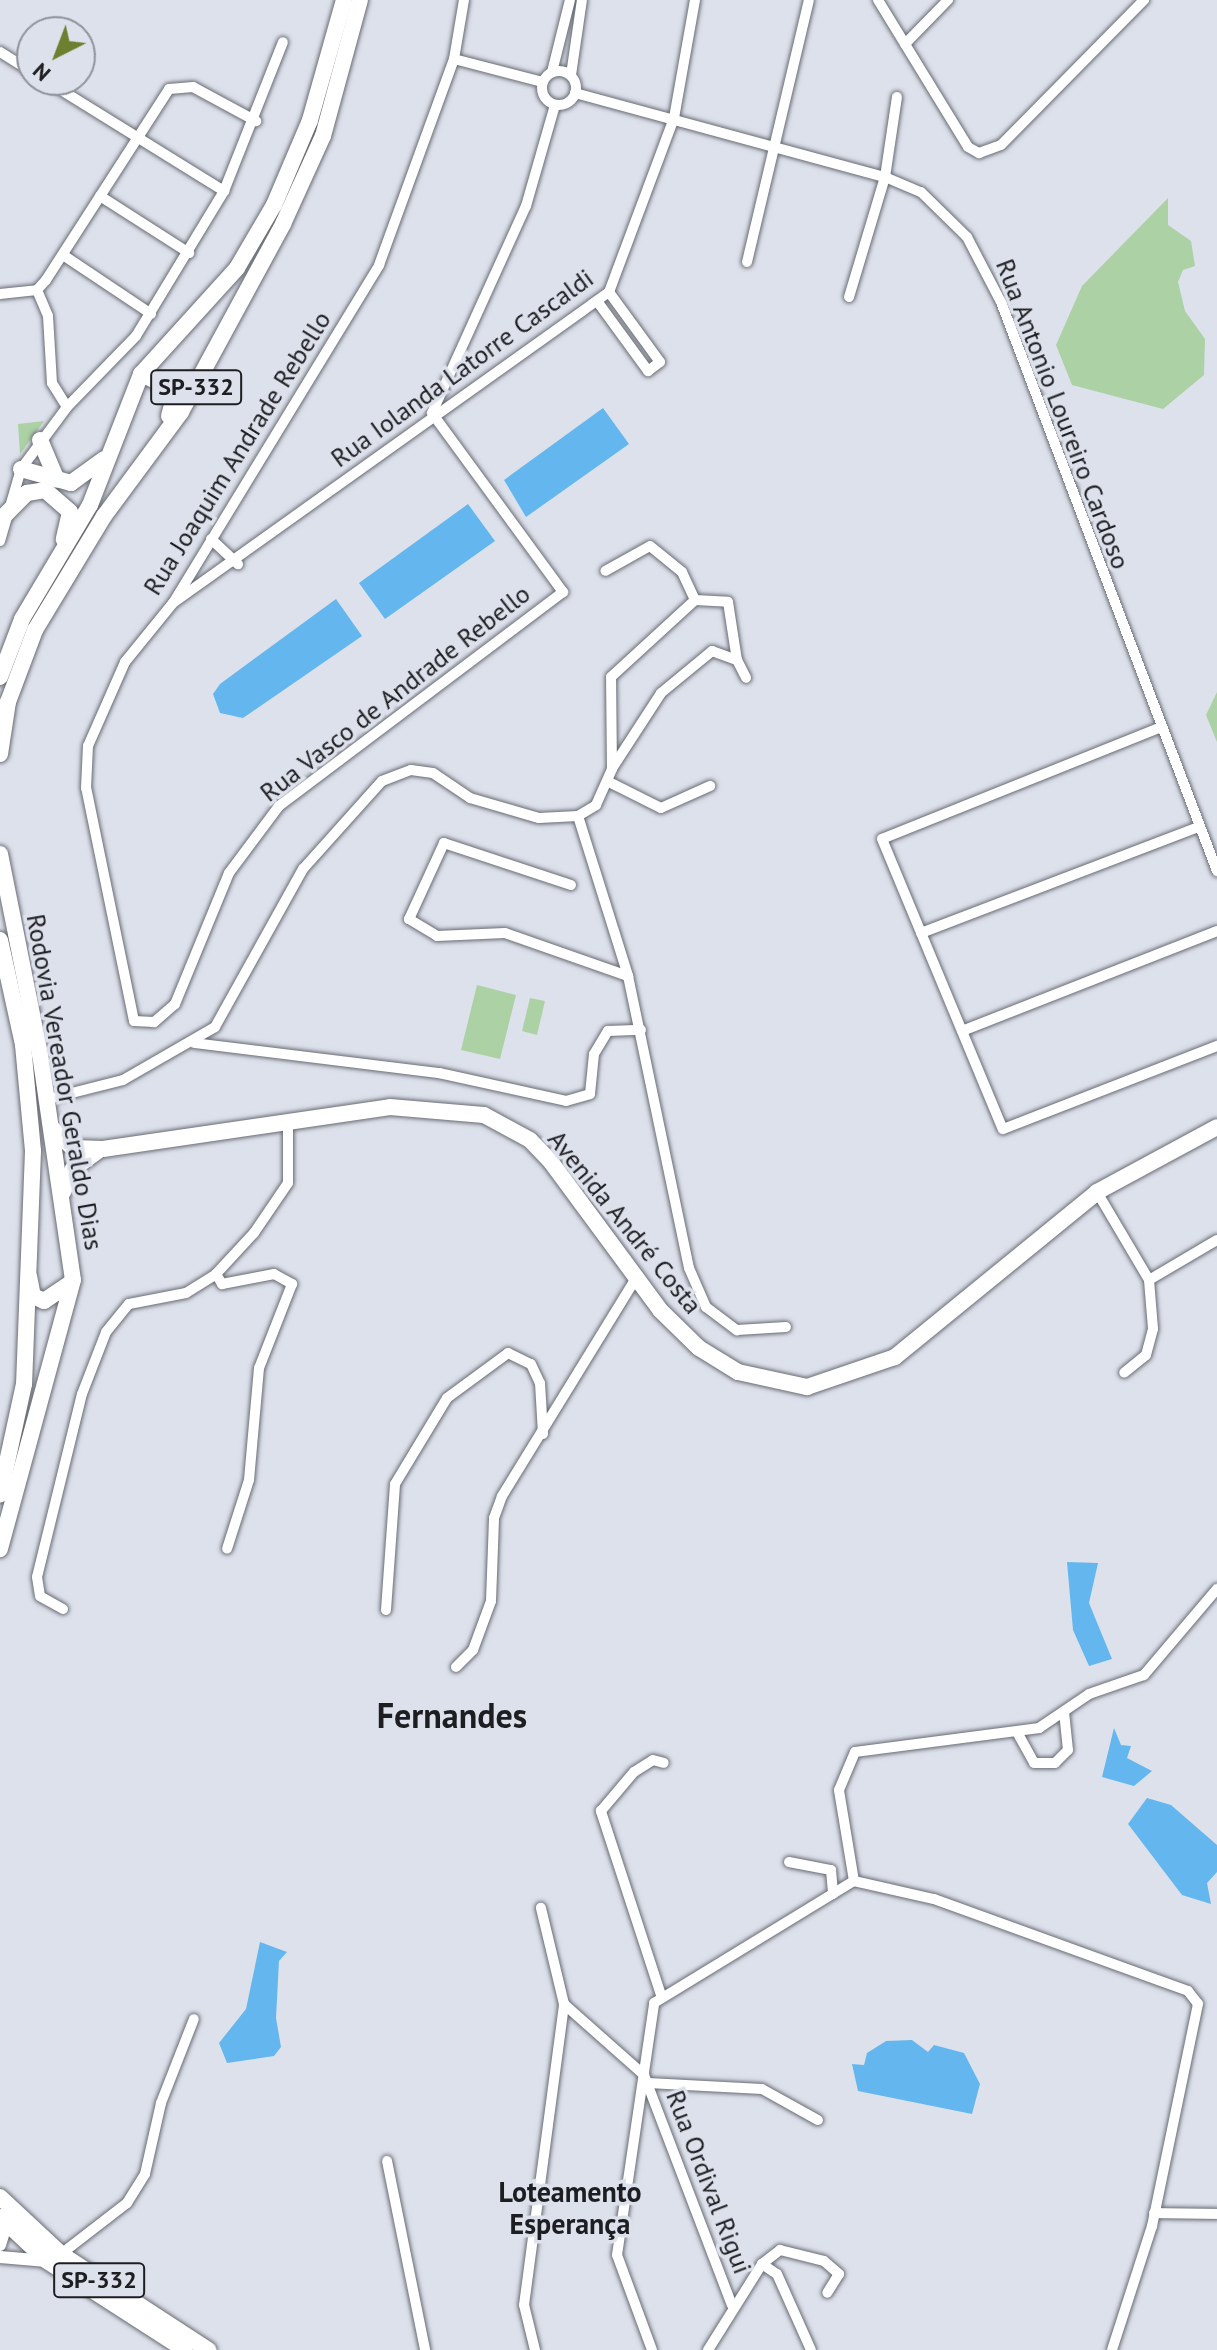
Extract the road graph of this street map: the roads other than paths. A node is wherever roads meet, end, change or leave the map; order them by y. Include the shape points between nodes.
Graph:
1 (344, 0) edge
2 (360, 0) edge
3 (464, 0) edge
4 (570, 0) edge
5 (582, 0) edge
6 (695, 0) edge
7 (809, 0) edge
8 (878, 0) edge
9 (948, 0) edge
10 (1144, 0) edge
11 (283, 42) dead end
12 (905, 44) junction
13 (454, 59) junction
14 (552, 72) junction
15 (571, 75) junction
16 (542, 82) junction
17 (575, 93) junction
18 (71, 96) edge
19 (897, 97) dead end
20 (555, 105) junction
21 (674, 118) junction
22 (256, 121) junction
23 (137, 137) junction
24 (777, 145) junction
25 (885, 177) junction
26 (224, 191) junction
27 (100, 196) junction
28 (189, 253) junction
29 (63, 255) junction
30 (747, 262) dead end
31 (37, 290) junction
32 (609, 292) junction
33 (0, 294) edge
34 (849, 297) dead end
35 (597, 301) junction
36 (151, 314) junction
37 (141, 374) junction
38 (67, 407) junction
39 (432, 413) junction
40 (161, 439) junction
41 (40, 440) junction
42 (108, 455) junction
43 (18, 475) junction
44 (57, 480) junction
45 (0, 485) edge
46 (3, 506) edge
47 (211, 539) junction
48 (0, 541) edge
49 (56, 564) junction
50 (238, 564) junction
51 (605, 571) dead end
52 (695, 600) junction
53 (173, 603) junction
54 (737, 660) junction
55 (0, 677) edge
56 (746, 678) dead end
57 (1159, 728) junction
58 (0, 754) edge
59 (612, 769) junction
60 (609, 782) junction
61 (710, 786) dead end
62 (578, 816) junction
63 (1199, 827) junction
64 (0, 854) edge
65 (1217, 871) edge
66 (571, 885) dead end
67 (1217, 931) edge
68 (921, 933) junction
69 (0, 940) edge
70 (628, 976) junction
71 (134, 1021) joint
72 (641, 1030) junction
73 (962, 1031) junction
74 (194, 1043) junction
75 (1217, 1046) edge
76 (48, 1099) junction
77 (288, 1124) junction
78 (1217, 1127) edge
79 (52, 1128) junction
80 (103, 1149) junction
81 (1097, 1192) junction
82 (63, 1193) junction
83 (1217, 1240) edge
84 (25, 1255) junction
85 (216, 1274) junction
86 (638, 1275) junction
87 (73, 1280) junction
88 (1149, 1280) junction
89 (786, 1327) dead end
90 (1124, 1373) dead end
91 (543, 1436) junction
92 (0, 1494) edge
93 (0, 1549) edge
94 (227, 1549) dead end
95 (1217, 1589) edge
96 (63, 1609) dead end
97 (386, 1610) dead end
98 (456, 1667) dead end
99 (1064, 1712) junction
100 (1017, 1732) junction
101 (664, 1763) dead end
102 (789, 1862) dead end
103 (854, 1881) junction
104 (833, 1894) junction
105 (541, 1908) dead end
106 (658, 1999) junction
107 (564, 2004) junction
108 (194, 2019) dead end
109 (646, 2079) junction
110 (818, 2120) dead end
111 (387, 2161) dead end
112 (0, 2197) edge
113 (1154, 2213) junction
114 (1217, 2214) edge
115 (3, 2221) edge
116 (0, 2245) edge
117 (0, 2257) edge
118 (54, 2257) junction
119 (758, 2266) junction
120 (827, 2293) dead end
121 (732, 2305) junction
122 (185, 2350) edge
123 (208, 2350) edge
124 (425, 2350) edge
125 (535, 2350) edge
126 (652, 2350) edge
127 (708, 2350) edge
128 (811, 2350) edge
129 (1112, 2350) edge

1 - 37 main road, SP-332 via 310,120 260,232 218,293
2 - 40 main road, SP-332 via 307,171 199,383
3 - 13 street, Rua Joaquim Andrade Rebello
4 - 14 street
5 - 15 street
6 - 21 street, Rua Iolanda Latorre Cascaldi
7 - 24 street
8 - 12 street
9 - 12 street
10 - 12 street via 1001,145 979,153 968,147
11 - 22 street
13 - 16 street
13 - 47 street, Rua Joaquim Andrade Rebello via 379,265
14 - 15 street
14 - 16 street
15 - 17 street
16 - 20 street via 544,96
17 - 20 street
17 - 21 street, Rua Antonio Loureiro Cardoso
18 - 23 street
19 - 25 street
20 - 39 street via 526,206
21 - 24 street, Rua Antonio Loureiro Cardoso
21 - 32 street, Rua Iolanda Latorre Cascaldi
22 - 23 street via 180,85 161,98
22 - 26 street
23 - 26 street
23 - 27 street
24 - 25 street, Rua Antonio Loureiro Cardoso
24 - 30 street
25 - 34 street
25 - 57 street, Rua Antonio Loureiro Cardoso via 947,213 984,262
26 - 28 street
27 - 28 street
27 - 29 street
28 - 36 street
29 - 31 street
29 - 36 street
31 - 33 street
31 - 38 street via 48,316 52,383
32 - 35 street, Rua Iolanda Latorre Cascaldi
32 - 35 street via 660,362 648,371
35 - 39 street, Rua Iolanda Latorre Cascaldi
36 - 38 street
37 - 40 main road via 176,390
37 - 42 main road, SP-332
38 - 41 street
39 - 50 street, Rua Iolanda Latorre Cascaldi
39 - 71 street, Rua Vasco de Andrade Rebello via 563,592 279,806 229,873 175,1004 154,1022
40 - 58 main road, SP-332 via 35,630 8,702
41 - 43 street
41 - 44 main road
42 - 44 main road via 78,481
42 - 49 main road, SP-332
43 - 44 main road
43 - 45 street
43 - 46 street
46 - 48 street
46 - 49 main road via 27,493 57,495 71,523
47 - 50 street
47 - 53 street, Rua Joaquim Andrade Rebello
49 - 55 main road, SP-332 via 22,619
50 - 53 street, Rua Iolanda Latorre Cascaldi
51 - 52 street via 650,546 682,572
52 - 54 street via 728,602
52 - 59 street via 611,677
53 - 71 street, Rua Joaquim Andrade Rebello via 125,662 88,746 86,788
54 - 56 street
54 - 59 street via 712,651 688,667 661,693
57 - 63 street, Rua Antonio Loureiro Cardoso
57 - 68 street via 882,839
59 - 60 street
60 - 61 street via 661,808
60 - 62 street via 596,805
62 - 70 street
62 - 74 street via 539,818 470,798 433,773 411,770 382,781 303,869 253,968 215,1027
63 - 65 street, Rua Antonio Loureiro Cardoso
63 - 68 street
64 - 76 main road, Rodovia Vereador Geraldo Dias
66 - 70 street via 444,843 409,919 437,936 505,933
67 - 73 street
68 - 73 street
69 - 84 main road, Rodovia Vereador Geraldo Dias via 31,1102
70 - 72 street
72 - 74 street via 608,1031 594,1054 590,1094 566,1101 439,1073
72 - 89 street via 689,1268 706,1307 737,1330
73 - 75 street via 1003,1129
74 - 76 street via 123,1080
76 - 79 main road, Rodovia Vereador Geraldo Dias
77 - 80 main road, Avenida André Costa
77 - 85 street via 288,1183 279,1202
77 - 86 main road, Avenida André Costa via 414,1106 484,1115 530,1140
78 - 81 main road, Avenida André Costa
79 - 80 main road, Avenida André Costa via 73,1148
79 - 82 main road, Rodovia Vereador Geraldo Dias
80 - 82 main road, Avenida André Costa via 73,1169
81 - 86 main road, Avenida André Costa via 919,1340 864,1372 807,1387 757,1379 718,1362 678,1331
81 - 88 street
82 - 87 main road, Rodovia Vereador Geraldo Dias
83 - 88 street
84 - 87 main road via 38,1299 56,1299
84 - 92 main road, Rodovia Vereador Geraldo Dias via 24,1384
85 - 94 street via 222,1284 274,1274 292,1284 265,1344 249,1480
85 - 96 street via 186,1293 129,1304 106,1332 82,1394 37,1577 40,1596
86 - 91 street via 582,1359
87 - 93 main road, Rodovia Vereador Geraldo Dias
88 - 90 street via 1149,1342
91 - 97 street via 540,1383 531,1364 508,1353 447,1398 395,1484
91 - 98 street via 494,1518 491,1601 473,1650
95 - 99 street via 1144,1675 1089,1694
99 - 100 street
99 - 100 street via 1068,1750 1055,1763 1034,1763
100 - 103 street via 855,1752 839,1790
101 - 106 street via 653,1760 634,1772 601,1811
102 - 104 street via 831,1870
103 - 104 street
103 - 113 street via 934,1899 1188,1991 1198,2004
104 - 106 street
105 - 107 street
106 - 109 street
107 - 109 street
107 - 125 street via 524,2305
108 - 118 street via 161,2103 145,2174 127,2203
109 - 110 street via 762,2089
109 - 121 street, Rua Ordival Rigui
109 - 126 street via 617,2255
111 - 124 street
112 - 118 main road, SP-332
113 - 114 street
113 - 129 street
115 - 116 street
115 - 118 main road, SP-332
117 - 118 street
118 - 122 main road, SP-332
118 - 123 main road, SP-332
119 - 120 street via 780,2250 824,2261 839,2274
119 - 121 street
119 - 128 street via 777,2274
121 - 127 street

